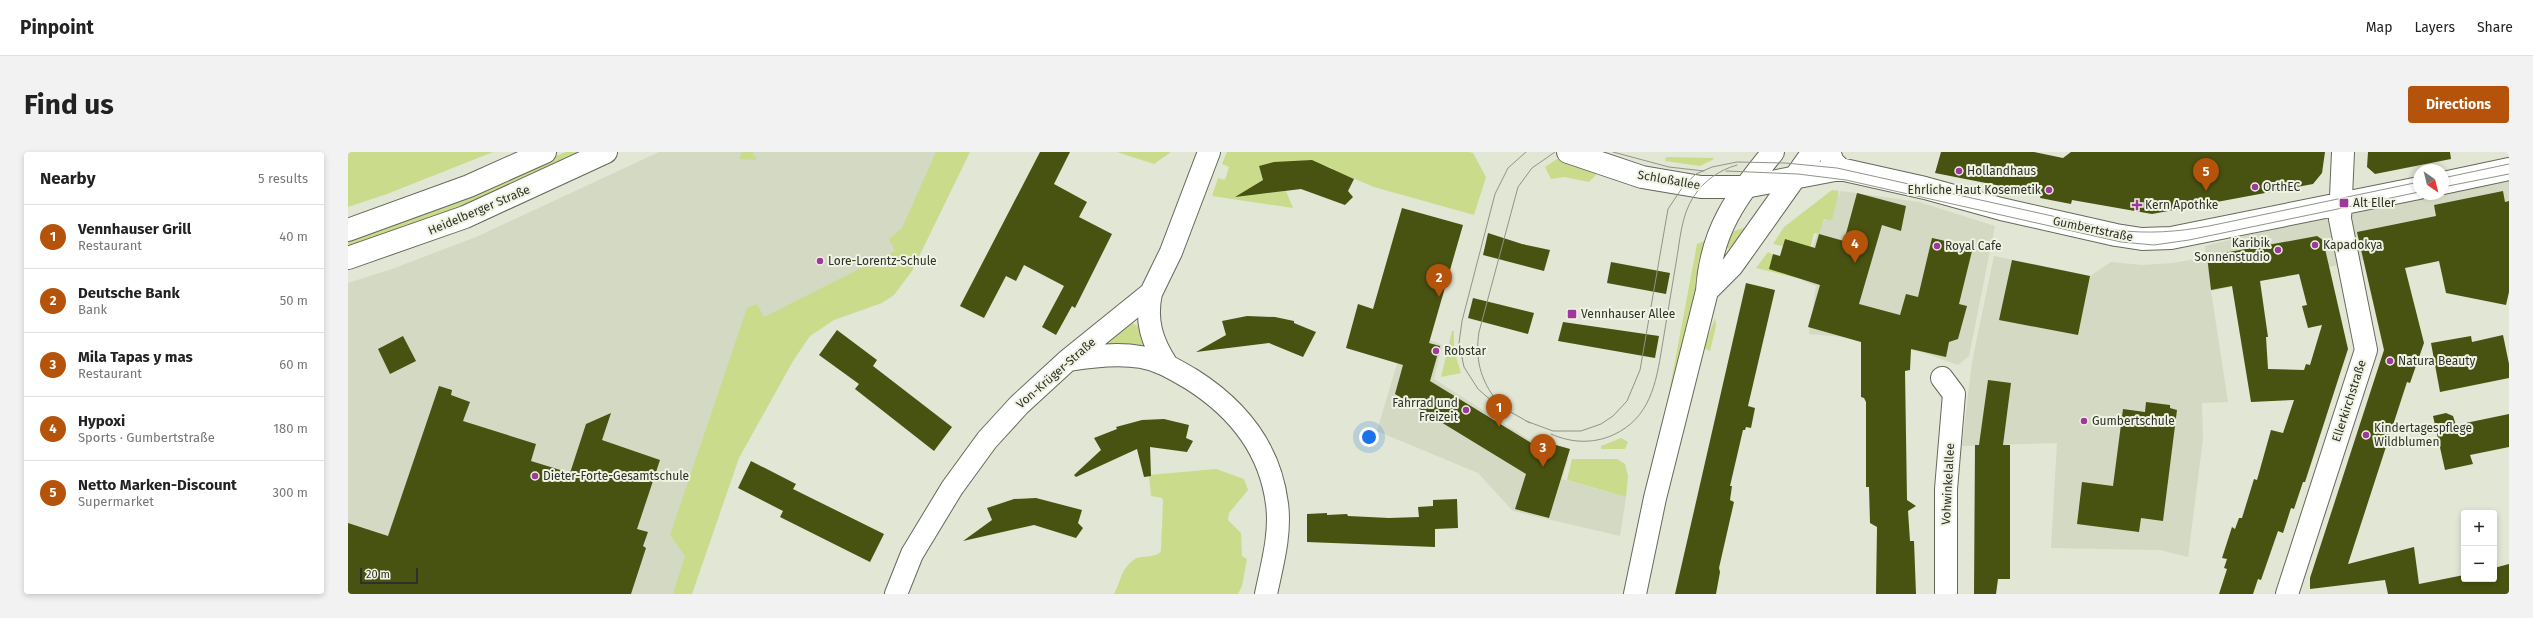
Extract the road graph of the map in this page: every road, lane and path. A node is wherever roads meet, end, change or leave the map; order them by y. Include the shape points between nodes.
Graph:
1 (545, 152) edge
2 (606, 152) edge
3 (1209, 152) edge
4 (1568, 152) edge
5 (1773, 152) edge
6 (2343, 152) edge
7 (1811, 159) edge
8 (1834, 161) edge
9 (2509, 169) edge
10 (1796, 176) junction
11 (2449, 182) edge
12 (1745, 187) junction
13 (2413, 189) edge
14 (2339, 204) junction
15 (348, 230) edge
16 (348, 258) edge
17 (1708, 291) junction
18 (1151, 293) junction
19 (1068, 360) junction
20 (1167, 365) junction
21 (1942, 378) dead end
22 (896, 594) edge
23 (1266, 594) edge
24 (1635, 594) edge
25 (1946, 594) edge
26 (2287, 594) edge

1 - 15 street via 469,186
2 - 16 street, Heidelberger Straße via 465,217
3 - 18 street, Von-Krüger-Straße via 1171,252
4 - 12 street, Schloßallee via 1656,180 1701,187
5 - 12 street
6 - 14 street, Ellerkirchstraße
7 - 8 street, Gumbertstraße
7 - 10 street
8 - 14 street, Gumbertstraße via 2001,209 2142,239 2171,238
9 - 11 street
10 - 12 street, Schloßallee
10 - 17 street via 1732,266
12 - 17 street via 1723,222 1714,243 1709,265
13 - 14 street, Gumbertstraße
14 - 26 street, Ellerkirchstraße via 2342,233 2366,350
17 - 24 street via 1654,504
18 - 19 street, Von-Krüger-Straße
18 - 20 street via 1148,308 1150,329
19 - 20 street via 1104,354 1141,357
19 - 22 street, Von-Krüger-Straße via 1019,405 987,440 952,488 920,541
20 - 23 street via 1211,392 1228,406 1253,436 1266,461 1278,505 1278,524
21 - 25 street, Vohwinkelallee via 1954,394 1946,489

